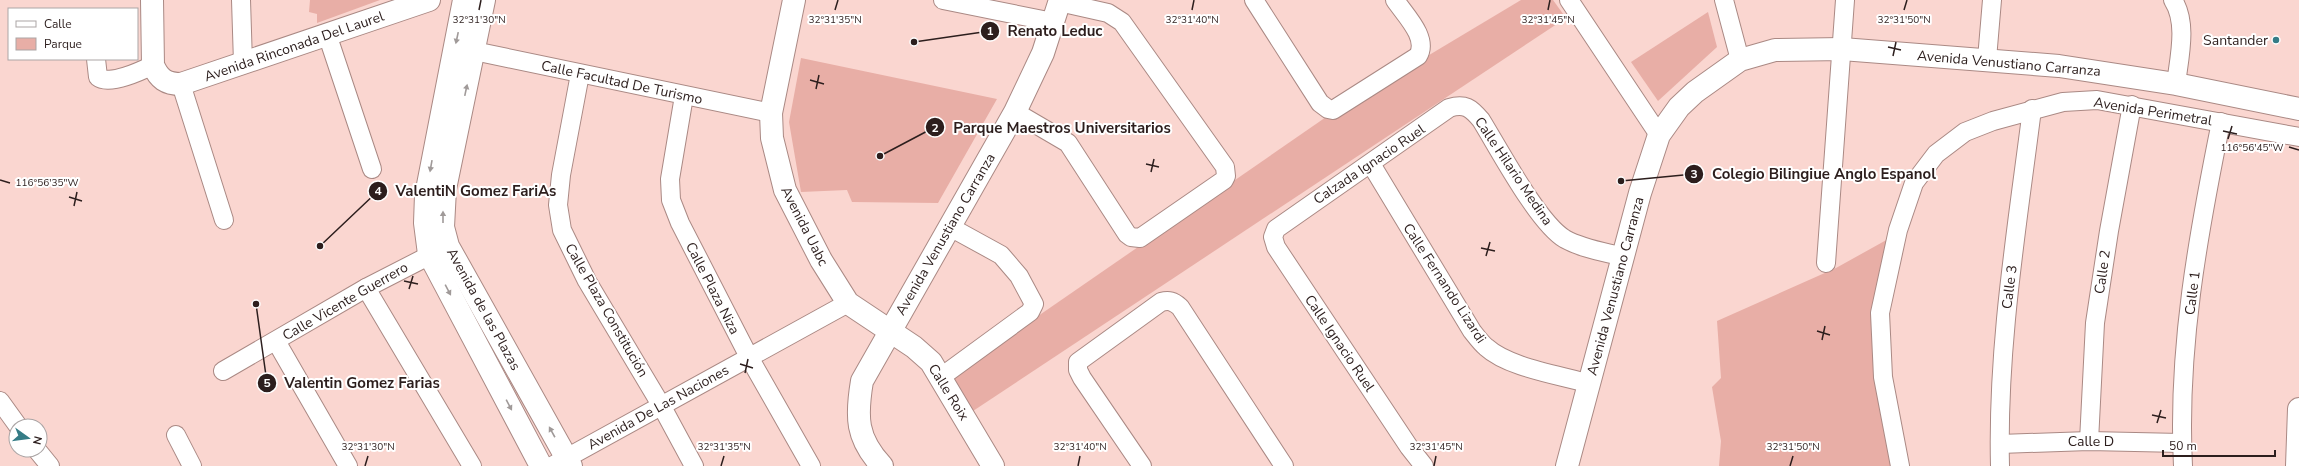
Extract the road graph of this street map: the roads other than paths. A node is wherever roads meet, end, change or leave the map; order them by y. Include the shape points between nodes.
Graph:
1 (152, 0) edge
2 (241, 0) edge
3 (429, 0) edge
4 (464, 0) edge
5 (484, 0) edge
6 (794, 0) edge
7 (943, 0) edge
8 (1254, 0) edge
9 (1395, 0) edge
10 (1569, 0) edge
11 (1724, 0) edge
12 (1845, 0) edge
13 (1992, 0) edge
14 (2173, 0) edge
15 (1060, 1) edge
16 (1053, 22) junction
17 (327, 34) junction
18 (1842, 49) junction
19 (474, 51) junction
20 (1987, 59) junction
21 (96, 60) edge
22 (1740, 60) junction
23 (243, 63) junction
24 (153, 65) junction
25 (580, 74) junction
26 (181, 84) junction
27 (2176, 84) junction
28 (684, 96) junction
29 (2132, 105) junction
30 (2298, 105) edge
31 (1450, 108) joint
32 (2032, 109) junction
33 (1015, 112) junction
34 (771, 113) junction
35 (2221, 122) junction
36 (1659, 135) junction
37 (2299, 137) edge
38 (1371, 164) junction
39 (372, 169) dead end
40 (224, 220) dead end
41 (1287, 220) joint
42 (950, 227) junction
43 (439, 250) junction
44 (1624, 257) junction
45 (1826, 263) dead end
46 (366, 288) junction
47 (848, 303) junction
48 (890, 331) junction
49 (276, 341) junction
50 (749, 357) junction
51 (223, 371) dead end
52 (941, 378) junction
53 (1590, 384) junction
54 (0, 401) edge
55 (661, 405) junction
56 (2299, 409) edge
57 (12, 418) edge
58 (176, 435) dead end
59 (2089, 441) junction
60 (2181, 443) junction
61 (2000, 444) junction
62 (44, 458) edge
63 (563, 463) edge
64 (50, 466) edge
65 (192, 466) edge
66 (348, 466) edge
67 (472, 466) edge
68 (541, 466) edge
69 (694, 466) edge
70 (811, 466) edge
71 (882, 466) edge
72 (993, 466) edge
73 (1142, 466) edge
74 (1284, 466) edge
75 (1424, 466) edge
76 (1567, 466) edge
77 (1900, 466) edge
78 (2000, 466) edge
79 (2182, 466) edge
80 (2297, 466) edge

1 - 24 main road
2 - 23 street
3 - 17 main road, Avenida Rinconada Del Laurel
4 -> 43 main road, Avenida de las Plazas via 426,195 425,223
5 - 19 main road, Avenida de las Plazas
6 - 34 main road, Avenida Uabc
7 - 16 street
8 - 9 street via 1320,103 1328,109 1339,108 1418,56 1423,45 1421,38
10 - 36 street
11 - 22 street
12 - 18 street
13 - 20 street
14 - 27 street via 2181,25
15 - 16 main road, Avenida Venustiano Carranza
15 - 33 street via 1108,13 1122,22 1225,167 1224,180 1140,238 1132,237 1127,234 1068,143
16 - 33 main road, Avenida Venustiano Carranza via 1043,53
17 - 23 main road, Avenida Rinconada Del Laurel
17 - 39 street
18 - 20 main road, Avenida Venustiano Carranza
18 - 22 main road, Avenida Venustiano Carranza via 1775,50
18 - 45 street
19 - 25 street, Calle Facultad De Turismo
43 -> 19 main road, Avenida de las Plazas via 445,189
20 - 27 main road, Avenida Venustiano Carranza via 2098,70
21 - 24 street via 98,77 104,80 139,72
22 - 36 main road, Avenida Venustiano Carranza via 1695,92 1679,107
23 - 26 main road, Avenida Rinconada Del Laurel
24 - 26 main road via 164,81
25 - 28 street, Calle Facultad De Turismo
25 - 55 street, Calle Plaza Constitución via 561,175 558,205 562,230 587,281
26 - 40 street
27 - 30 main road, Avenida Venustiano Carranza
28 - 34 street, Calle Facultad De Turismo
28 - 50 street, Calle Plaza Niza via 670,179 671,200 680,223
29 - 32 street, Avenida Perimetral via 2097,100 2063,102
29 - 35 street, Avenida Perimetral
29 - 59 street, Calle 2 via 2095,324
31 - 38 street, Calzada Ignacio Ruel
31 - 44 street, Calle Hilario Medina via 1458,105 1473,110 1553,231 1580,245
32 - 61 street, Calle 3 via 2005,315
32 - 77 street, Avenida Perimetral via 1965,132 1936,154 1914,183 1898,230 1880,312 1879,328 1883,376
33 - 42 main road, Avenida Venustiano Carranza
34 - 47 main road, Avenida Uabc via 772,138 785,190 821,260
35 - 37 street, Avenida Perimetral
35 - 60 street, Calle 1 via 2205,198 2190,302 2182,392
36 - 44 main road, Avenida Venustiano Carranza via 1640,193
38 - 41 street, Calzada Ignacio Ruel
38 - 53 street, Calle Fernando Lizardi via 1472,331 1486,347 1500,357 1522,365
41 - 75 street, Calle Ignacio Ruel via 1276,229 1276,247
42 - 48 main road, Avenida Venustiano Carranza
42 - 52 street via 1001,255 1019,276 1034,304 1030,312
43 - 46 street, Calle Vicente Guerrero
63 -> 43 main road, Avenida de las Plazas
43 -> 68 main road, Avenida de las Plazas
44 - 53 main road, Avenida Venustiano Carranza
46 - 49 street, Calle Vicente Guerrero
46 - 67 street
47 - 48 main road, Avenida Uabc
47 - 50 street, Avenida De Las Naciones
48 - 52 main road, Calle Roix via 922,352
48 - 71 main road, Avenida Venustiano Carranza via 862,380 858,404 858,422 863,442
49 - 51 street, Calle Vicente Guerrero
49 - 66 street
50 - 55 street, Avenida De Las Naciones
50 - 70 street, Calle Plaza Niza
52 - 72 main road, Calle Roix
53 - 76 main road, Avenida Venustiano Carranza
54 - 57 street
55 - 63 street, Avenida De Las Naciones
55 - 69 street, Calle Plaza Constitución
56 - 80 main road
58 - 65 street
59 - 60 street, Calle D
59 - 61 street, Calle D
60 - 79 street, Calle 1
61 - 78 street, Calle 3
62 - 64 street
73 - 74 street via 1082,378 1078,362 1167,300 1180,307

